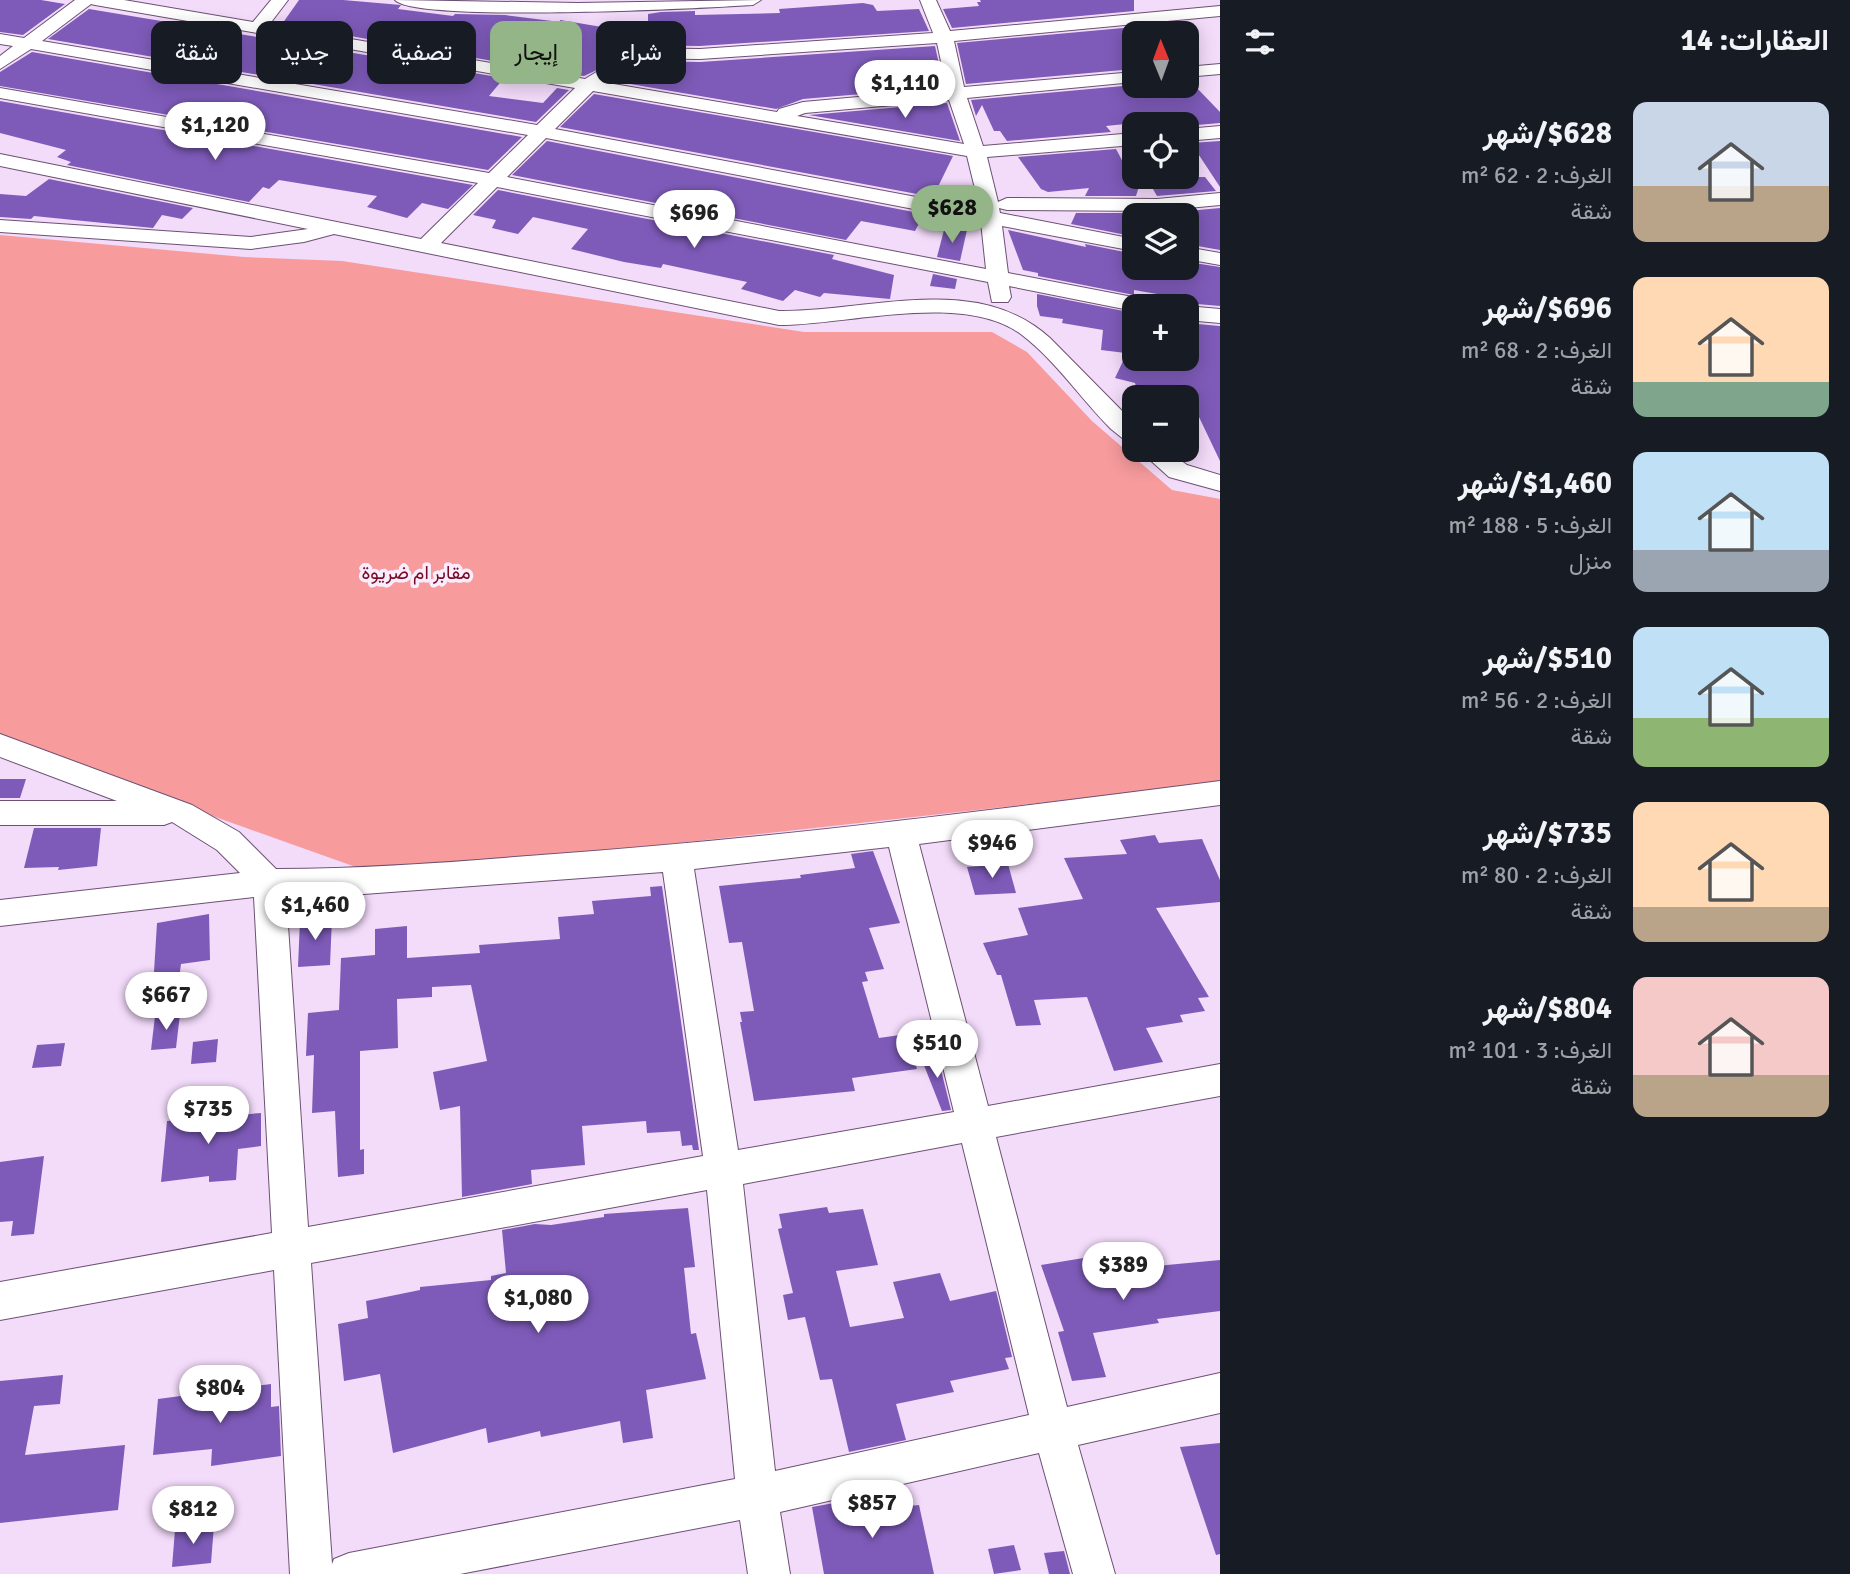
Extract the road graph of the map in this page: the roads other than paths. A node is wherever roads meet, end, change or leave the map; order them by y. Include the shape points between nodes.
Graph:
1 (86, 0) edge
2 (95, 0) edge
3 (280, 0) edge
4 (403, 0) edge
5 (753, 0) edge
6 (928, 0) edge
7 (570, 5) edge
8 (1204, 8) edge
9 (263, 21) edge
10 (1220, 26) edge
11 (256, 27) edge
12 (944, 37) junction
13 (0, 39) edge
14 (27, 43) junction
15 (353, 44) edge
16 (0, 64) edge
17 (1199, 72) edge
18 (1217, 73) edge
19 (1122, 78) edge
20 (589, 86) junction
21 (0, 93) edge
22 (957, 94) junction
23 (777, 119) junction
24 (543, 132) junction
25 (1220, 132) edge
26 (1199, 134) edge
27 (1122, 140) edge
28 (976, 152) junction
29 (0, 160) edge
30 (494, 180) junction
31 (1220, 198) edge
32 (990, 210) junction
33 (0, 226) edge
34 (336, 228) junction
35 (1122, 242) edge
36 (427, 245) junction
37 (1199, 255) edge
38 (1220, 259) edge
39 (998, 279) junction
40 (1122, 302) edge
41 (1199, 314) edge
42 (1002, 315) junction
43 (1220, 316) edge
44 (1122, 425) edge
45 (1166, 462) edge
46 (1220, 483) edge
47 (0, 745) edge
48 (1220, 793) edge
49 (0, 813) edge
50 (181, 813) junction
51 (901, 834) junction
52 (677, 858) junction
53 (269, 882) junction
54 (0, 913) edge
55 (1220, 1080) edge
56 (975, 1125) junction
57 (723, 1168) junction
58 (293, 1247) junction
59 (0, 1301) edge
60 (1220, 1393) edge
61 (1053, 1430) junction
62 (757, 1496) junction
63 (311, 1574) edge
64 (349, 1574) edge
65 (769, 1574) edge
66 (1094, 1574) edge

1 - 14 street
2 - 11 street
3 - 9 street
4 - 7 street via 482,8
5 - 7 street
6 - 12 street
8 - 10 street
8 - 12 street
12 - 20 street via 709,53 625,46
12 - 22 street
13 - 14 street
14 - 16 street
14 - 24 street
15 - 20 street
17 - 18 street
19 - 22 street
20 - 23 street
20 - 24 street
21 - 30 street
22 - 23 street via 803,107
22 - 28 street
23 - 28 street
24 - 30 street
24 - 32 street
25 - 26 street
27 - 28 street
28 - 32 street
29 - 34 street
30 - 36 street
30 - 39 street
31 - 32 street
32 - 35 street
32 - 39 street
33 - 34 street via 251,243
34 - 36 street
36 - 42 street via 779,318 932,306
37 - 38 street
39 - 40 street
39 - 42 street
41 - 43 street
42 - 44 street via 1030,331
45 - 46 street via 1178,471
47 - 50 street
48 - 51 street
49 - 50 street
50 - 53 street via 228,841
51 - 52 street
51 - 56 street
52 - 53 street via 350,882
52 - 57 street
53 - 54 street
53 - 58 street
55 - 56 street
56 - 57 street
56 - 61 street
57 - 58 street
57 - 62 street
58 - 59 street
58 - 63 street
60 - 61 street
61 - 62 street
61 - 66 street
62 - 64 street
62 - 65 street

